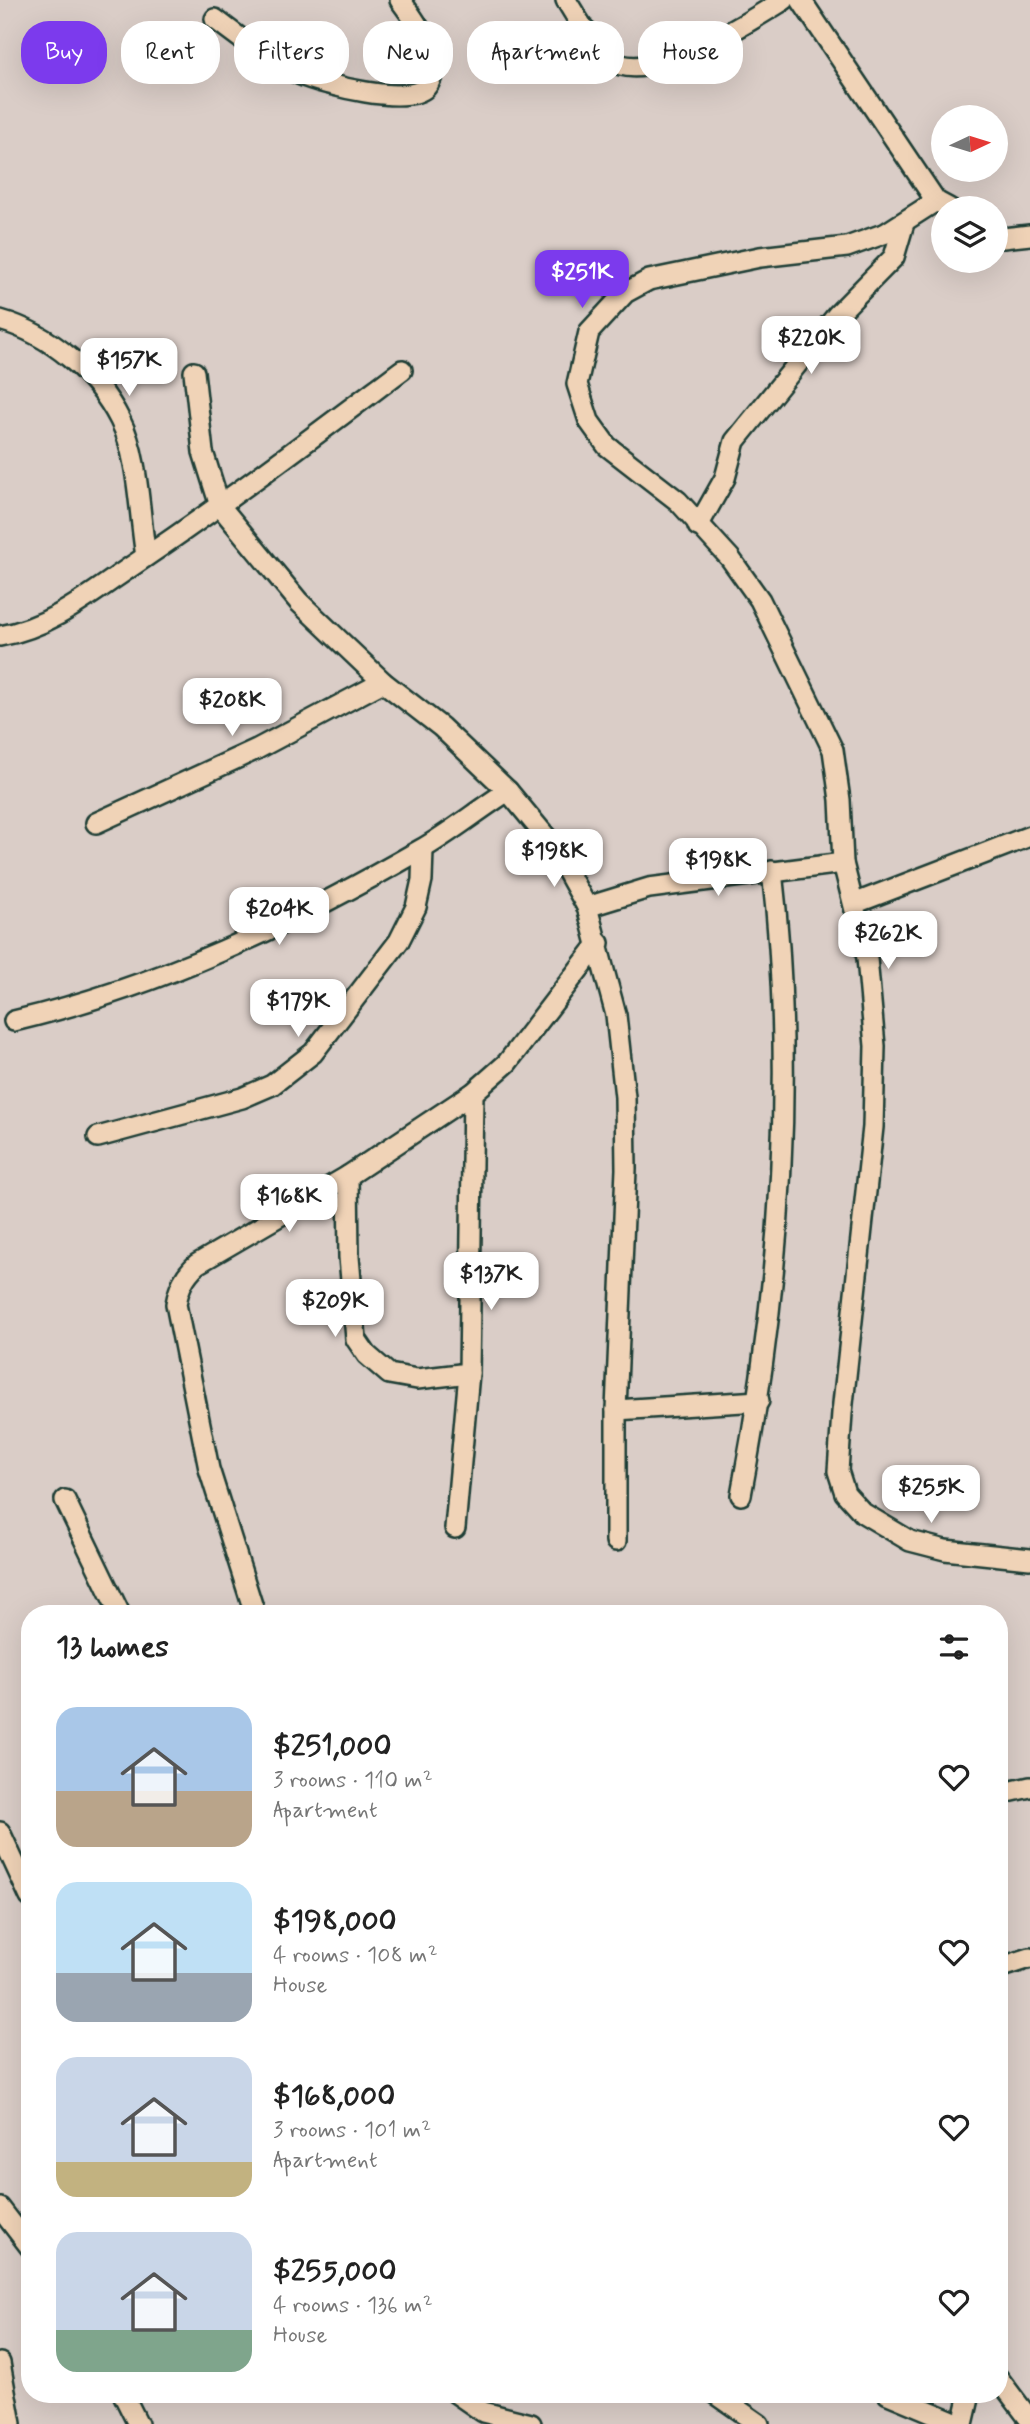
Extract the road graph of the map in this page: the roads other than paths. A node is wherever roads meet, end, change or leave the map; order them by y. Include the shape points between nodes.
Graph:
1 (400, 0) edge
2 (566, 0) edge
3 (784, 0) edge
4 (801, 0) edge
5 (215, 19) dead end
6 (936, 196) edge
7 (931, 210) edge
8 (904, 223) junction
9 (1030, 235) edge
10 (1008, 237) edge
11 (0, 320) edge
12 (402, 370) dead end
13 (194, 372) dead end
14 (220, 506) junction
15 (698, 526) junction
16 (146, 556) junction
17 (0, 636) edge
18 (383, 682) junction
19 (508, 791) junction
20 (96, 823) dead end
21 (1030, 836) edge
22 (423, 849) junction
23 (843, 863) junction
24 (772, 871) junction
25 (856, 903) junction
26 (587, 907) junction
27 (599, 943) junction
28 (14, 1021) dead end
29 (473, 1093) junction
30 (98, 1137) dead end
31 (348, 1176) junction
32 (469, 1373) junction
33 (759, 1401) junction
34 (616, 1410) junction
35 (741, 1496) dead end
36 (65, 1500) dead end
37 (455, 1528) dead end
38 (616, 1541) dead end
39 (1030, 1559) edge
40 (116, 1605) edge
41 (252, 1605) edge
42 (1030, 1787) edge
43 (1008, 1792) edge
44 (0, 1832) edge
45 (21, 1878) edge
46 (1030, 1958) edge
47 (1008, 1965) edge
48 (0, 2208) edge
49 (21, 2235) edge
50 (0, 2362) edge
51 (1008, 2391) edge
52 (127, 2403) edge
53 (470, 2403) edge
54 (729, 2403) edge
55 (910, 2403) edge
56 (967, 2403) edge
57 (14, 2419) edge
58 (1030, 2420) edge
59 (138, 2424) edge
60 (531, 2424) edge
61 (759, 2424) edge
62 (961, 2424) edge

1 - 5 street via 432,58 432,75 421,92 377,93 327,85 299,74
2 - 3 street via 606,55 620,65 645,66 677,57
4 - 6 street
7 - 8 street
8 - 15 street via 894,257 837,315 735,441 725,478
8 - 15 street via 848,247 760,257 649,280 625,293 589,332 577,384 589,421 607,446 678,501
9 - 10 street
11 - 16 street via 48,341 79,367 121,421 134,470
12 - 14 street
13 - 14 street via 203,452
14 - 16 street
14 - 18 street via 299,602
15 - 23 street via 730,558 760,600 816,708 833,750 841,800
16 - 17 street via 40,626
18 - 19 street via 441,727
18 - 20 street via 257,749
19 - 22 street
19 - 26 street via 552,844
21 - 25 street
22 - 28 street via 187,968 76,1006
22 - 30 street via 416,907 400,941 313,1053 272,1086 242,1098
23 - 24 street
23 - 25 street
24 - 26 street via 649,888
24 - 33 street via 781,950 782,1114 779,1215
25 - 39 street via 867,958 875,1046 873,1127 838,1471 845,1493 863,1513 911,1541 945,1550
26 - 27 street
27 - 29 street via 525,1042
27 - 34 street via 616,1015 625,1097
29 - 31 street
29 - 32 street
31 - 32 street via 356,1339 389,1374 417,1379
31 - 41 street via 197,1264 179,1287 176,1304 209,1469
32 - 37 street
33 - 34 street
33 - 35 street
34 - 38 street
36 - 40 street
42 - 43 street
44 - 45 street
46 - 47 street
48 - 49 street
50 - 57 street
51 - 58 street
52 - 59 street
53 - 60 street via 483,2412
54 - 61 street
55 - 62 street
56 - 62 street

